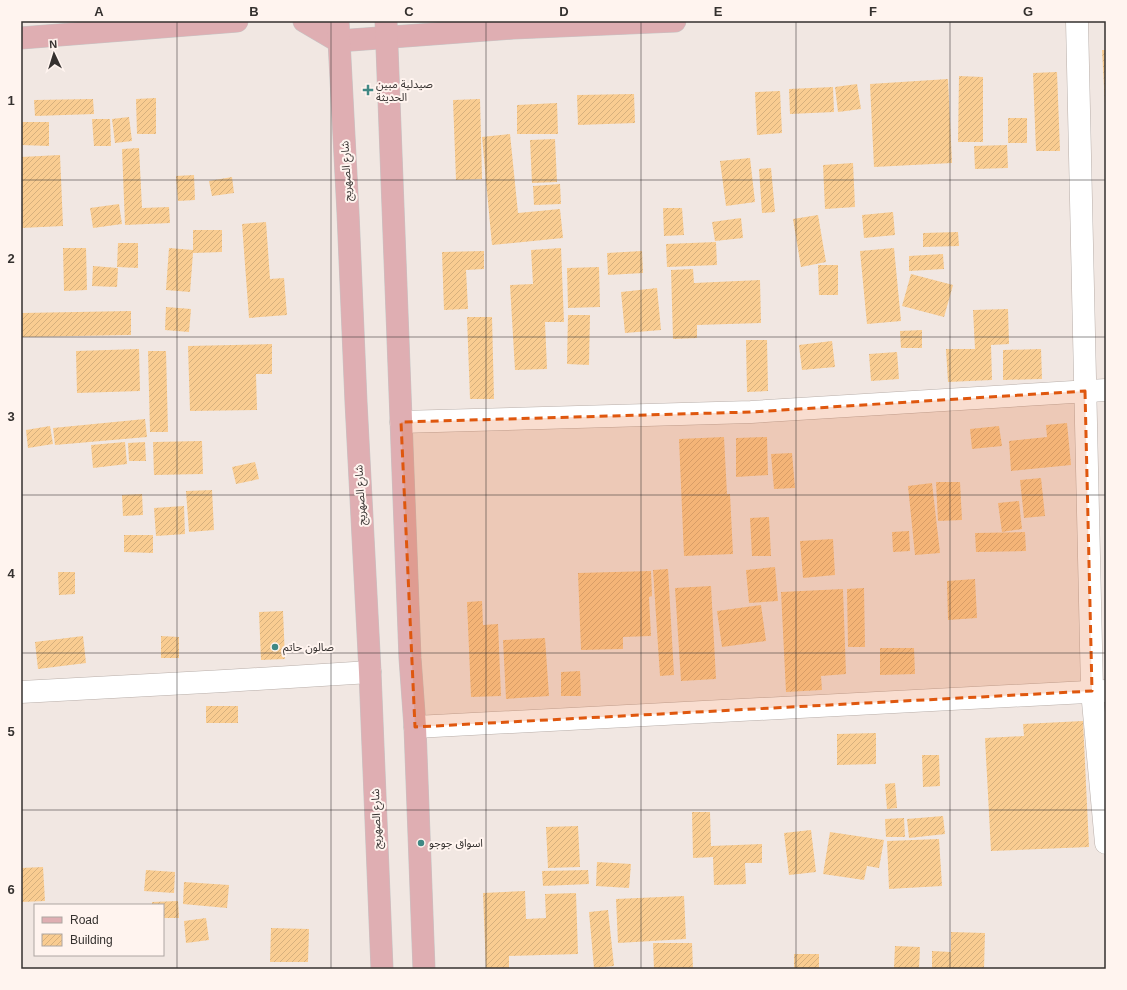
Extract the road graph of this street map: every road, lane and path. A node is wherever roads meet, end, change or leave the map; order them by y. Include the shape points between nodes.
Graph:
1 (227, 21) edge
2 (304, 21) edge
3 (676, 21) edge
4 (1077, 21) edge
5 (386, 29) edge
6 (338, 31) edge
7 (21, 38) edge
8 (1095, 391) edge
9 (401, 422) junction
10 (370, 672) junction
11 (1099, 691) edge
12 (21, 692) edge
13 (414, 726) junction
14 (1106, 843) edge
15 (382, 969) edge
16 (424, 969) edge

1 - 7 main road
2 - 6 main road
3 - 5 main road via 513,28
4 - 8 street
5 - 6 main road
5 - 9 main road
6 - 10 main road, شارع الصهريج
8 - 9 street via 751,412
8 - 11 street
9 - 13 main road
10 - 12 street
10 - 15 main road, شارع الصهريج
11 - 13 street
11 - 14 street
13 - 16 main road

